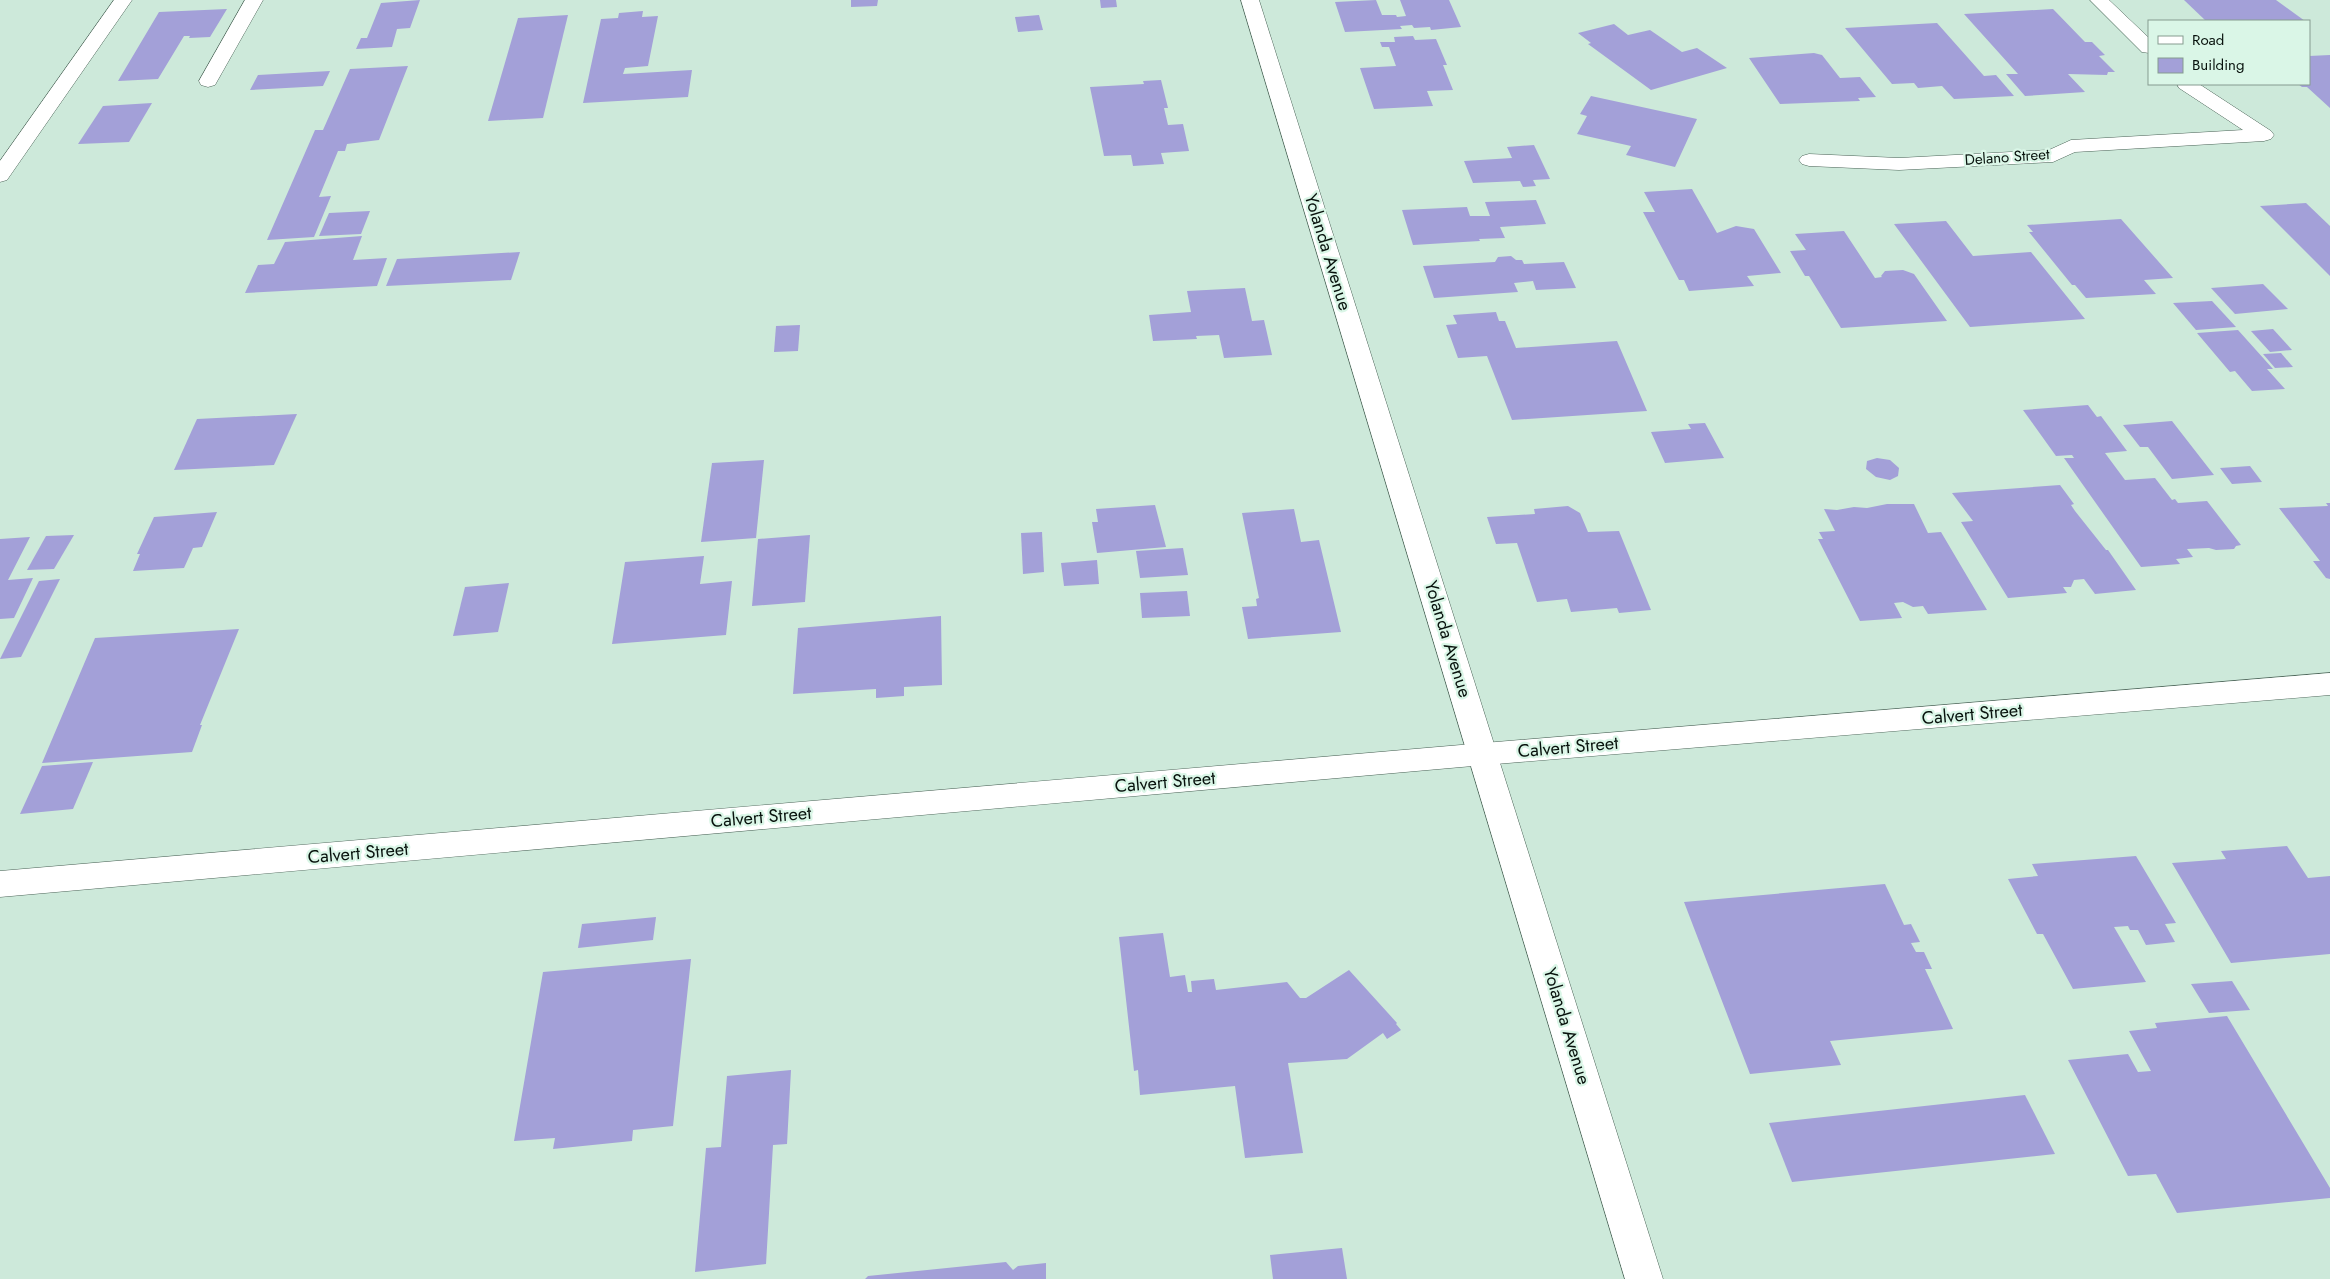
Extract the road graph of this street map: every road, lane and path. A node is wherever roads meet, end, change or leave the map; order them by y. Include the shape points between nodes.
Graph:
1 (122, 0) edge
2 (254, 0) edge
3 (1250, 0) edge
4 (2099, 0) edge
5 (2148, 47) edge
6 (208, 81) dead end
7 (2188, 85) edge
8 (1809, 160) dead end
9 (0, 176) edge
10 (2330, 684) edge
11 (1484, 754) junction
12 (0, 884) edge
13 (1644, 1279) edge

1 - 9 street
2 - 6 street
3 - 11 street, Yolanda Avenue
4 - 5 street
7 - 8 street, Delano Street via 2264,135 2071,146 2043,157 1899,164
10 - 11 street, Calvert Street
11 - 12 street, Calvert Street
11 - 13 street, Yolanda Avenue

